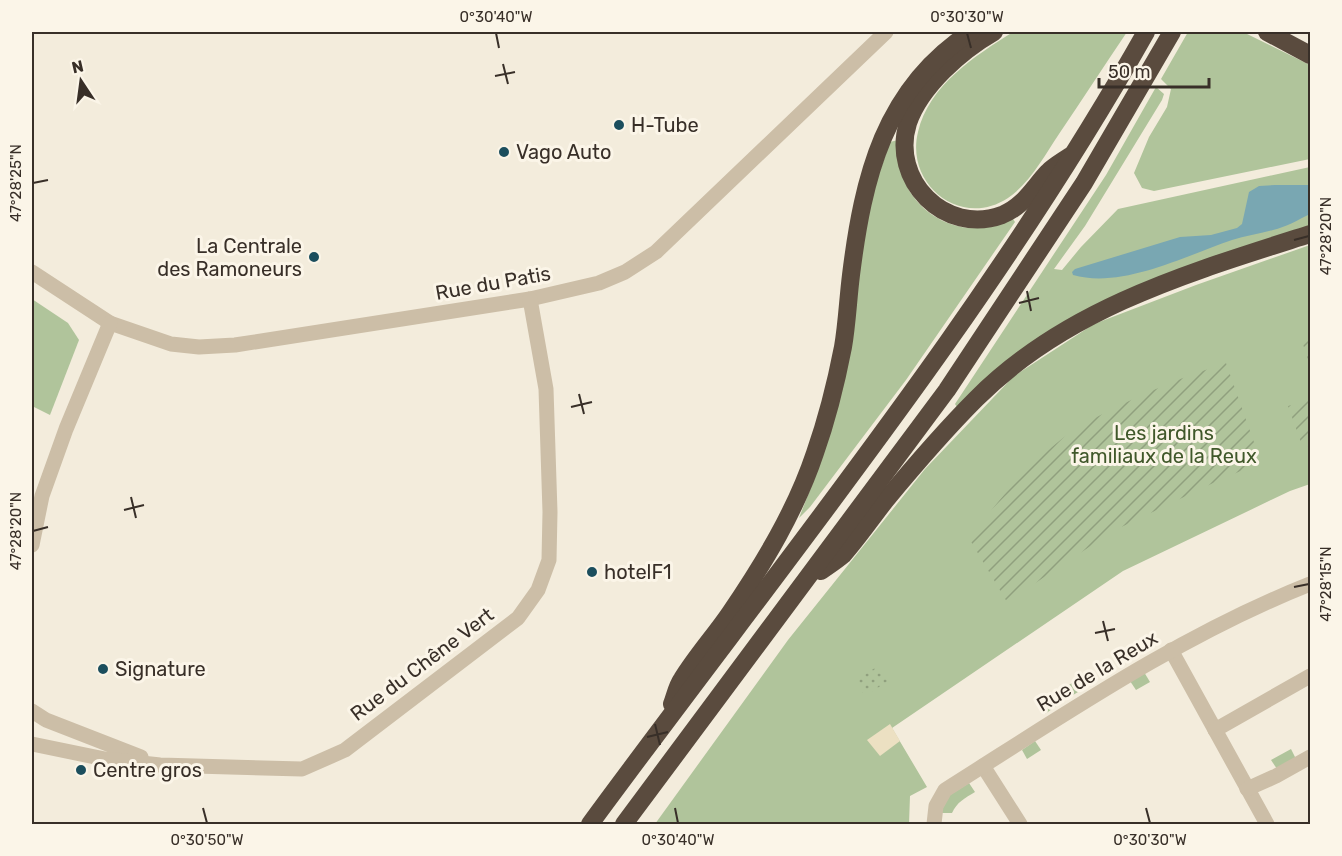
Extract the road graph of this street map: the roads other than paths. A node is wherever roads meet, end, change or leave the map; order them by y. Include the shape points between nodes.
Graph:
1 (885, 32) edge
2 (971, 32) edge
3 (994, 32) edge
4 (1146, 32) edge
5 (1172, 32) edge
6 (1267, 32) edge
7 (1293, 32) edge
8 (1311, 40) edge
9 (1311, 54) edge
10 (1074, 154) junction
11 (1311, 234) edge
12 (32, 272) edge
13 (530, 299) junction
14 (110, 323) junction
15 (32, 545) edge
16 (1311, 584) edge
17 (803, 585) junction
18 (1171, 650) junction
19 (1311, 676) edge
20 (32, 711) edge
21 (667, 720) junction
22 (1215, 730) junction
23 (32, 744) edge
24 (1311, 757) edge
25 (160, 765) junction
26 (984, 766) junction
27 (1247, 789) junction
28 (590, 825) edge
29 (624, 825) edge
30 (934, 825) edge
31 (1020, 825) edge
32 (1267, 825) edge

1 - 13 street, Rue du Patis via 656,252 606,281
2 - 21 highway via 922,74 886,128 860,209 843,346 816,452 797,501 766,558 681,680
3 - 10 highway via 945,69 919,101 908,123 904,147 913,182 928,201 944,212 961,219 983,220 1020,205 1049,170
4 - 10 highway
5 - 17 highway via 1084,183 948,390
6 - 9 highway
7 - 8 highway
10 - 21 highway via 926,376
11 - 17 highway via 1104,308 1012,365 976,398 842,555
12 - 14 street, Rue du Patis
13 - 14 street, Rue du Patis via 226,346 171,344
13 - 25 street, Rue du Chêne Vert via 546,389 549,560 538,590 518,618 345,750 302,769
14 - 15 street via 42,496
16 - 18 street, Rue de la Reux via 1255,607
17 - 29 highway
18 - 22 street
18 - 26 street, Rue de la Reux
19 - 22 street
20 - 25 street
21 - 28 highway
22 - 27 street
23 - 25 street, Rue du Chêne Vert
24 - 27 street
26 - 30 street, Rue de la Reux via 945,790 936,806
26 - 31 street
27 - 32 street

